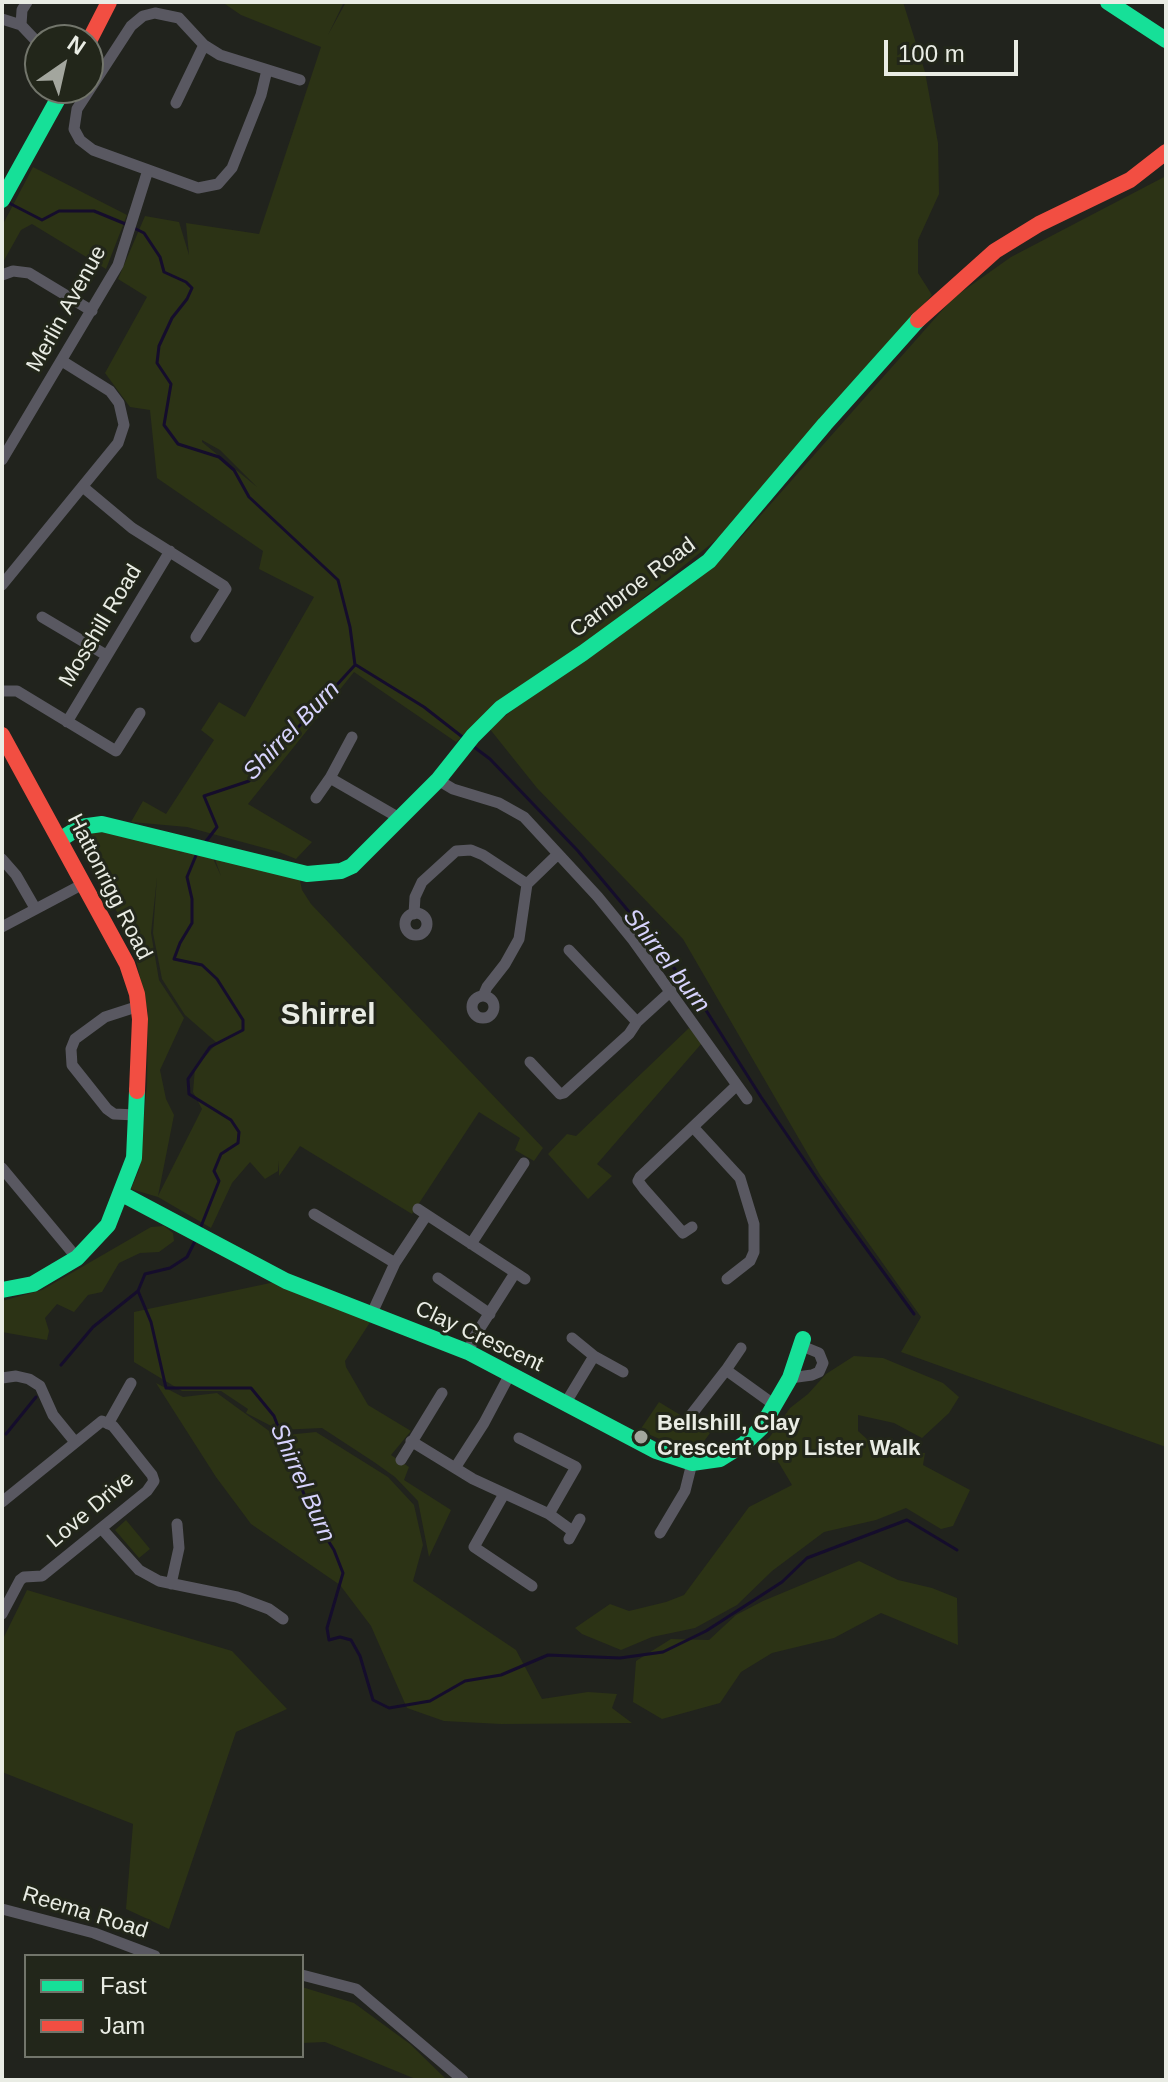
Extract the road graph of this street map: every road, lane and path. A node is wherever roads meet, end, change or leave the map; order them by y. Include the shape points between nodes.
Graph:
1 (27, 2) edge
2 (109, 2) edge
3 (1108, 2) edge
4 (1118, 2) edge
5 (2, 19) edge
6 (98, 24) edge
7 (21, 25) junction
8 (24, 28) edge
9 (1166, 40) edge
10 (204, 45) junction
11 (267, 70) junction
12 (300, 80) dead end
13 (175, 103) dead end
14 (55, 104) edge
15 (1166, 152) edge
16 (148, 170) junction
17 (5, 193) edge
18 (2, 275) edge
19 (92, 311) junction
20 (62, 361) junction
21 (2, 460) edge
22 (83, 487) junction
23 (170, 551) junction
24 (2, 585) edge
25 (42, 617) dead end
26 (196, 637) dead end
27 (106, 655) junction
28 (2, 691) edge
29 (140, 713) dead end
30 (67, 722) junction
31 (2, 735) edge
32 (352, 737) dead end
33 (330, 778) junction
34 (438, 780) junction
35 (316, 798) dead end
36 (401, 819) junction
37 (61, 839) junction
38 (558, 854) junction
39 (2, 859) edge
40 (85, 883) junction
41 (527, 884) junction
42 (35, 908) junction
43 (414, 914) dead end
44 (2, 927) edge
45 (569, 950) dead end
46 (671, 991) junction
47 (483, 996) dead end
48 (139, 1006) junction
49 (637, 1022) junction
50 (530, 1062) dead end
51 (736, 1086) junction
52 (747, 1099) dead end
53 (136, 1115) junction
54 (693, 1127) junction
55 (524, 1163) dead end
56 (2, 1168) edge
57 (122, 1194) junction
58 (314, 1214) dead end
59 (692, 1227) dead end
60 (471, 1244) junction
61 (77, 1258) junction
62 (395, 1263) junction
63 (438, 1278) dead end
64 (727, 1279) dead end
65 (2, 1290) edge
66 (372, 1313) junction
67 (490, 1314) junction
68 (572, 1338) dead end
69 (803, 1343) joint
70 (741, 1348) dead end
71 (468, 1352) junction
72 (594, 1356) junction
73 (726, 1370) junction
74 (623, 1372) dead end
75 (510, 1374) junction
76 (2, 1378) edge
77 (790, 1378) junction
78 (131, 1383) dead end
79 (442, 1393) dead end
80 (565, 1404) junction
81 (776, 1406) junction
82 (691, 1415) dead end
83 (108, 1424) junction
84 (519, 1438) dead end
85 (411, 1441) junction
86 (75, 1442) junction
87 (401, 1460) dead end
88 (692, 1463) junction
89 (455, 1468) junction
90 (504, 1494) junction
91 (2, 1502) edge
92 (549, 1514) junction
93 (580, 1519) dead end
94 (177, 1524) dead end
95 (102, 1529) junction
96 (660, 1533) dead end
97 (171, 1584) junction
98 (532, 1586) dead end
99 (2, 1614) edge
100 (283, 1619) dead end
101 (2, 1909) edge
102 (150, 1954) edge
103 (304, 1976) edge
104 (463, 2080) edge

1 - 7 street
2 - 6 main road
3 - 9 main road
4 - 9 main road
5 - 7 street
7 - 8 street
10 - 11 street
10 - 13 street
10 - 16 street via 179,18 165,13 143,16 77,109 74,129 85,146
11 - 12 street
11 - 16 street via 224,179 198,188
14 - 17 main road
15 - 34 main road, Carnbroe Road via 1130,180 995,251 926,312 709,561 501,708
16 - 19 street, Merlin Avenue via 118,265
18 - 19 street via 29,273
19 - 20 street, Merlin Avenue
20 - 21 street, Merlin Avenue
20 - 22 street via 110,391 122,413 118,443
22 - 23 street
22 - 24 street
23 - 26 street via 226,589
23 - 27 street, Mosshill Road
25 - 27 street
27 - 30 street, Mosshill Road
28 - 30 street via 17,691
29 - 30 street via 116,751
31 - 37 main road, Hattonrigg Road
32 - 33 street
33 - 35 street
33 - 36 street
34 - 36 main road, Carnbroe Road
34 - 38 street via 516,811
36 - 37 main road, Carnbroe Road via 361,859 332,873 289,871 102,824 80,827
37 - 40 main road, Hattonrigg Road
38 - 41 street
38 - 46 street
39 - 42 street
40 - 42 street
40 - 48 main road, Hattonrigg Road via 127,964
41 - 43 street via 483,855 456,851 422,882
41 - 47 street via 519,939
42 - 44 street
45 - 49 street
46 - 49 street
46 - 51 street
48 - 53 main road, Hattonrigg Road
48 - 53 street via 105,1017 75,1039 71,1049 72,1065 107,1109
49 - 50 street via 560,1094
51 - 52 street
51 - 54 street
53 - 57 main road, Hattonrigg Road via 134,1158
54 - 59 street via 638,1181 683,1233
54 - 64 street via 740,1178 754,1224 750,1261
55 - 60 street
56 - 61 street
57 - 61 main road, Hattonrigg Road via 108,1225
57 - 66 main road, Clay Crescent via 286,1281
58 - 62 street
60 - 62 street via 422,1212
60 - 67 street via 520,1276
61 - 65 main road, Hattonrigg Road via 33,1284
62 - 66 street
63 - 67 street
66 - 71 main road, Clay Crescent
67 - 71 street
68 - 72 street
69 - 77 main road
69 - 77 street via 822,1356 821,1368
70 - 73 street
71 - 75 main road, Clay Crescent
72 - 74 street
72 - 80 street
73 - 81 street
73 - 82 street
75 - 80 main road, Clay Crescent
75 - 89 street
76 - 86 street via 16,1376 40,1386 53,1415
77 - 81 main road
78 - 83 street
79 - 85 street
80 - 88 main road, Clay Crescent via 656,1451
81 - 88 main road via 744,1444 720,1459
83 - 86 street via 102,1421
83 - 95 street, Love Drive via 154,1481
84 - 92 street via 576,1467
85 - 87 street
85 - 89 street
86 - 91 street
88 - 96 street via 685,1491
89 - 90 street
90 - 92 street
90 - 98 street via 474,1547
92 - 93 street via 570,1534
94 - 97 street via 179,1548
95 - 97 street via 139,1570
95 - 99 street, Love Drive via 42,1576 20,1580
97 - 100 street via 237,1597
101 - 102 street, Reema Road
103 - 104 street via 356,1989

